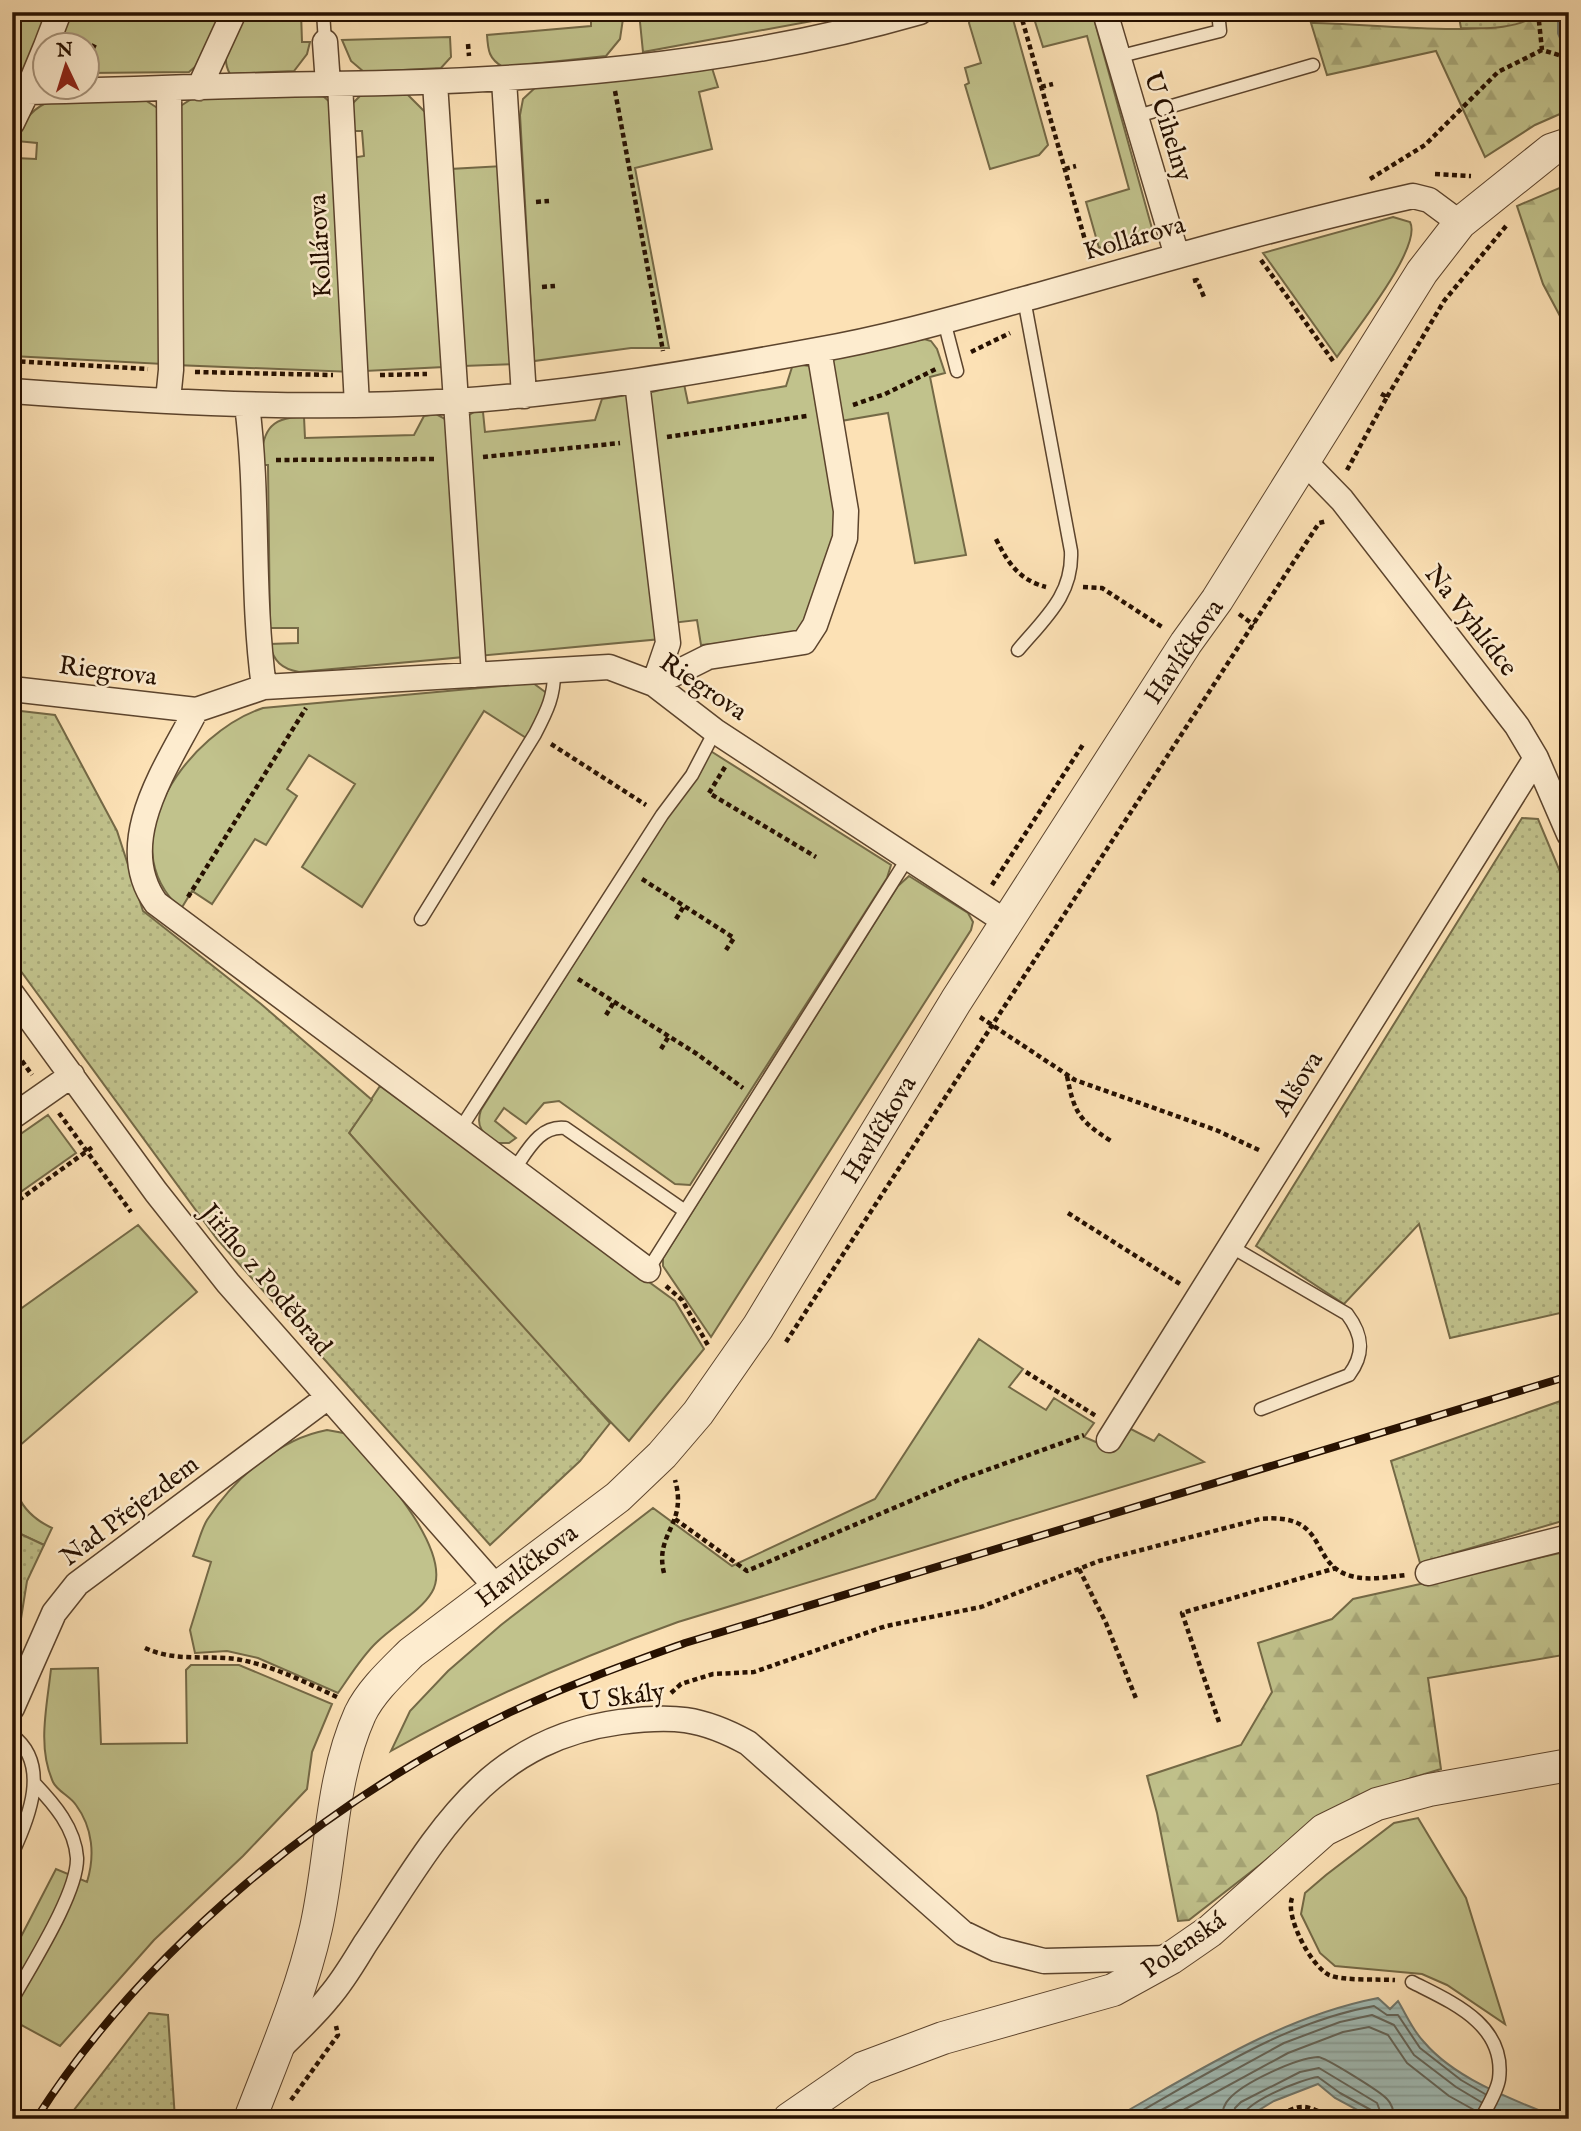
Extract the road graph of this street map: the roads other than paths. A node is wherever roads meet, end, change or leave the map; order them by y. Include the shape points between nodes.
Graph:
1 (60, 12) edge
2 (234, 12) edge
3 (323, 12) edge
4 (920, 12) edge
5 (1105, 12) edge
6 (1218, 12) edge
7 (52, 32) edge
8 (326, 42) joint
9 (1118, 57) junction
10 (1313, 65) dead end
11 (32, 80) edge
12 (504, 80) junction
13 (435, 83) junction
14 (334, 84) junction
15 (199, 88) junction
16 (169, 89) junction
17 (27, 92) junction
18 (1134, 117) junction
19 (12, 122) edge
20 (1569, 144) edge
21 (1460, 223) junction
22 (1177, 256) junction
23 (1024, 299) junction
24 (944, 321) junction
25 (819, 350) junction
26 (956, 365) road end
27 (637, 382) junction
28 (12, 391) edge
29 (524, 396) junction
30 (168, 400) junction
31 (454, 402) junction
32 (247, 405) junction
33 (357, 405) junction
34 (1303, 460) junction
35 (1018, 650) dead end
36 (554, 668) junction
37 (474, 675) junction
38 (654, 684) junction
39 (264, 687) junction
40 (12, 689) edge
41 (196, 710) junction
42 (715, 731) junction
43 (1536, 758) junction
44 (1569, 834) edge
45 (909, 856) junction
46 (421, 919) dead end
47 (1006, 922) junction
48 (12, 994) edge
49 (72, 1074) junction
50 (12, 1117) edge
51 (458, 1131) junction
52 (513, 1171) junction
53 (685, 1211) junction
54 (1230, 1247) junction
55 (648, 1270) joint
56 (328, 1397) junction
57 (1261, 1409) dead end
58 (1100, 1429) road end
59 (1569, 1536) edge
60 (1428, 1573) road end
61 (496, 1587) junction
62 (12, 1708) edge
63 (12, 1735) edge
64 (1569, 1765) edge
65 (35, 1784) junction
66 (12, 1854) edge
67 (1171, 1958) junction
68 (1412, 1982) road end
69 (12, 2000) edge
70 (274, 2054) junction
71 (250, 2119) edge
72 (789, 2119) edge
73 (1481, 2119) edge

1 - 7 street
2 - 15 street
3 - 8 lane
4 - 12 street via 756,48 611,70
5 - 9 street, U Cihelny
6 - 9 lane via 1220,31
8 - 14 street, Kollárova
9 - 18 street, U Cihelny
10 - 18 lane
11 - 17 street
12 - 13 street
12 - 29 street
13 - 14 street
13 - 31 street
14 - 15 street
14 - 33 street, Kollárova
15 - 16 street
16 - 17 street
16 - 30 street
17 - 19 street
18 - 22 street, U Cihelny
20 - 21 street, Havlíčkova via 1551,150
21 - 22 street, Kollárova via 1429,200 1413,196
21 - 34 street, Havlíčkova via 1422,272
22 - 23 street, Kollárova
23 - 24 street, Kollárova
23 - 35 lane via 1072,570 1056,605
24 - 25 street, Kollárova
24 - 26 lane
25 - 27 street, Kollárova
25 - 38 street via 846,511 845,538 815,625 804,642 708,657
27 - 29 street, Kollárova
27 - 38 street via 668,643
28 - 30 street, Kollárova
29 - 31 street, Kollárova
30 - 32 street, Kollárova
31 - 33 street, Kollárova
31 - 37 street
32 - 33 street, Kollárova
32 - 39 street
34 - 43 street, Na Vyhlídce via 1342,500 1517,726
34 - 47 street, Havlíčkova
36 - 37 street, Riegrova
36 - 38 street, Riegrova via 609,667
36 - 46 lane via 551,705
37 - 39 street, Riegrova
38 - 42 street, Riegrova
39 - 41 street, Riegrova
40 - 41 street, Riegrova
41 - 51 street via 157,786 141,830 145,884 156,903
42 - 45 street, Riegrova
42 - 51 lane via 692,775
43 - 44 street, Na Vyhlídce
43 - 54 street, Alšova
45 - 47 street, Riegrova
45 - 53 lane
47 - 61 street, Havlíčkova via 758,1327 698,1413 618,1497
48 - 49 street, Jiřího z Poděbrad
49 - 50 street
49 - 56 street, Jiřího z Poděbrad via 228,1283
51 - 52 street
52 - 53 lane via 544,1131 565,1128
52 - 55 street
53 - 55 lane
54 - 57 lane via 1347,1314 1362,1344 1349,1376
54 - 58 street, Alšova via 1199,1297
56 - 61 street, Jiřího z Poděbrad
56 - 62 street, Nad Přejezdem via 76,1584 54,1613
59 - 60 street
61 - 70 street, Havlíčkova via 411,1653 361,1712 342,1766 306,1969
63 - 65 lane via 31,1759
64 - 67 street, Polenská via 1429,1790 1367,1809 1324,1830 1210,1930
65 - 66 lane
65 - 69 lane via 56,1806 77,1858 72,1886
67 - 70 street, U Skály via 1044,1961 996,1950 963,1933 747,1743 719,1727 685,1717 658,1718 599,1725 560,1737 481,1784 450,1818 330,1997
67 - 72 street, Polenská via 1113,1990 943,2038 863,2068
68 - 73 lane via 1477,2018 1492,2041 1499,2080
70 - 71 street, Havlíčkova

